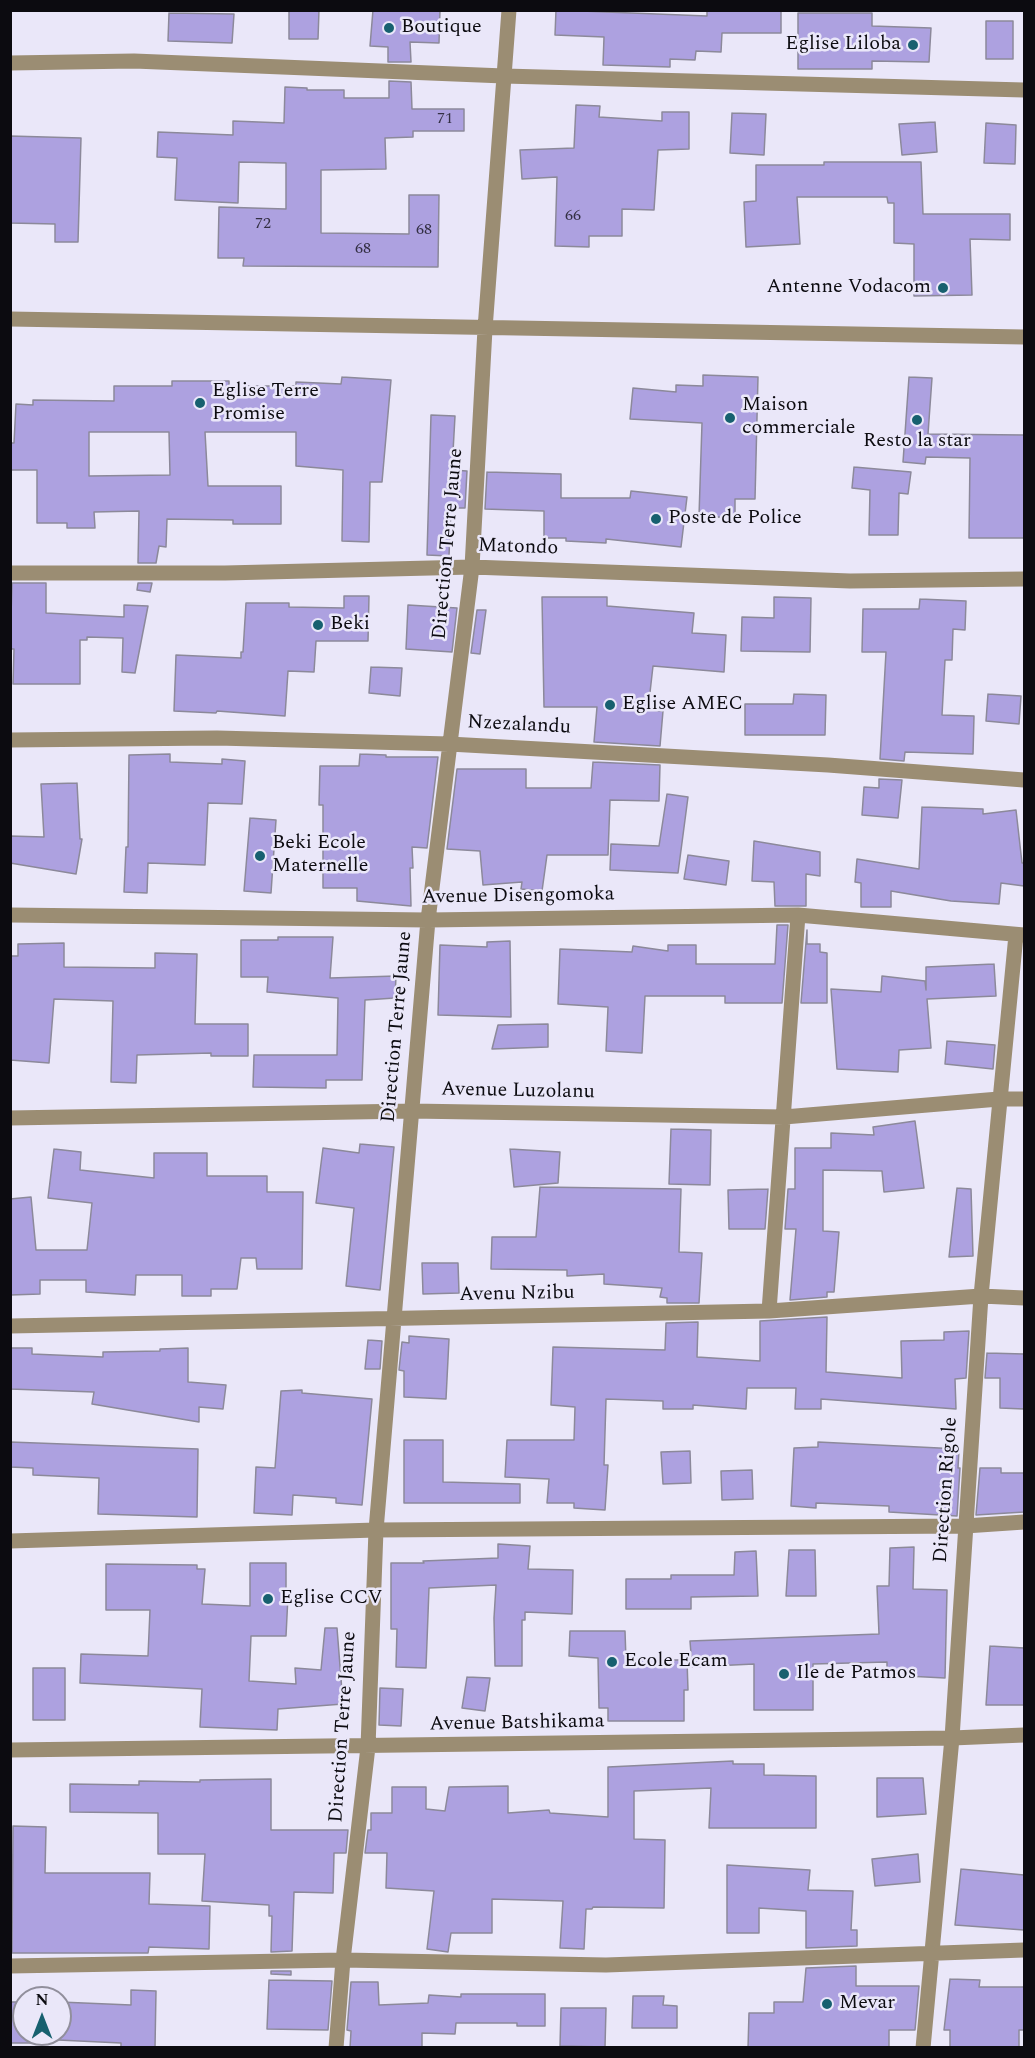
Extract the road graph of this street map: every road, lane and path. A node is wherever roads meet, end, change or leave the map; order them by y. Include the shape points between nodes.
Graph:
1 (508, 10) edge
2 (10, 63) edge
3 (504, 76) junction
4 (1024, 90) edge
5 (10, 319) edge
6 (485, 329) junction
7 (1024, 337) edge
8 (471, 567) junction
9 (10, 573) edge
10 (1024, 579) edge
11 (10, 740) edge
12 (449, 744) junction
13 (1024, 780) edge
14 (10, 915) edge
15 (798, 915) junction
16 (428, 920) junction
17 (1020, 935) edge
18 (999, 1099) junction
19 (1024, 1099) edge
20 (411, 1111) junction
21 (784, 1117) junction
22 (10, 1118) edge
23 (981, 1296) junction
24 (1024, 1298) edge
25 (770, 1311) junction
26 (394, 1318) junction
27 (10, 1326) edge
28 (1024, 1522) edge
29 (965, 1526) junction
30 (376, 1530) junction
31 (10, 1540) edge
32 (1024, 1735) edge
33 (952, 1738) junction
34 (368, 1747) junction
35 (10, 1750) edge
36 (1024, 1950) edge
37 (932, 1952) junction
38 (343, 1960) junction
39 (10, 1966) edge
40 (336, 2048) edge
41 (923, 2048) edge

1 - 3 street, Direction Terre Jaune
2 - 3 street via 134,61
3 - 4 street
3 - 6 street, Direction Terre Jaune
5 - 6 street
6 - 7 street
6 - 8 street, Direction Terre Jaune
8 - 9 street, Matondo
8 - 10 street, Matondo via 850,581
8 - 12 street, Direction Terre Jaune
11 - 12 street, Nzezalandu via 218,738
12 - 13 street, Nzezalandu
12 - 16 street, Direction Terre Jaune
14 - 16 street, Avenue Disengomoka
15 - 16 street, Avenue Disengomoka
15 - 17 street, Avenue Disengomoka
15 - 21 street
16 - 20 street, Direction Terre Jaune
17 - 18 street, Direction Rigole
18 - 19 street, Avenue Luzolanu
18 - 21 street, Avenue Luzolanu
18 - 23 street, Direction Rigole
20 - 21 street, Avenue Luzolanu
20 - 22 street, Avenue Luzolanu
20 - 26 street, Direction Terre Jaune
21 - 25 street
23 - 24 street, Avenu Nzibu
23 - 25 street, Avenu Nzibu
23 - 29 street, Direction Rigole
25 - 26 street, Avenu Nzibu
26 - 27 street, Avenu Nzibu
26 - 30 street, Direction Terre Jaune
28 - 29 street
29 - 30 street
29 - 33 street, Direction Rigole
30 - 31 street
30 - 34 street, Direction Terre Jaune
32 - 33 street, Avenue Batshikama
33 - 34 street, Avenue Batshikama
33 - 37 street, Direction Rigole
34 - 35 street, Avenue Batshikama
34 - 38 street, Direction Terre Jaune
36 - 37 street
37 - 38 street via 606,1965
37 - 41 street, Direction Rigole
38 - 39 street
38 - 40 street, Direction Terre Jaune

